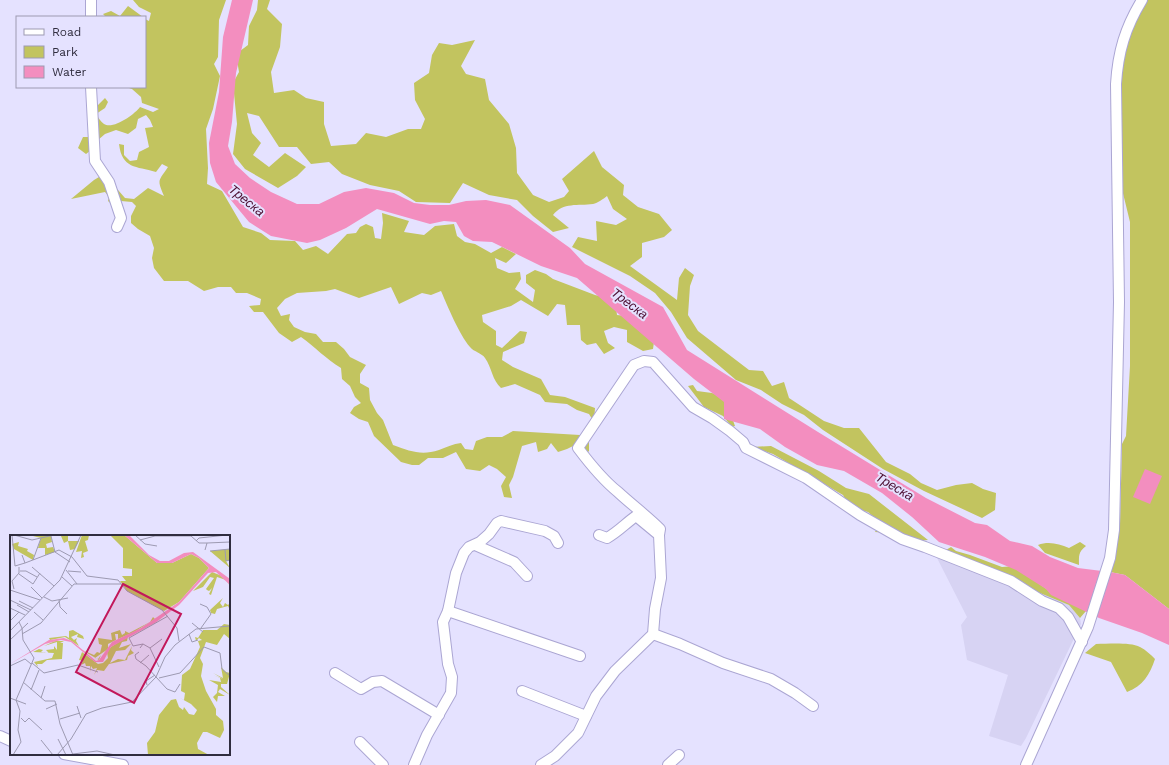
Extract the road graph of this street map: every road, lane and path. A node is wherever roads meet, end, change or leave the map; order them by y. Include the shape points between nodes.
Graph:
1 (91, 0) edge
2 (1142, 0) edge
3 (90, 16) edge
4 (91, 88) edge
5 (116, 227) dead end
6 (598, 535) dead end
7 (659, 535) junction
8 (558, 543) dead end
9 (475, 545) junction
10 (527, 576) dead end
11 (448, 611) junction
12 (653, 634) junction
13 (1082, 642) junction
14 (580, 656) dead end
15 (335, 673) dead end
16 (522, 691) dead end
17 (813, 706) dead end
18 (438, 715) junction
19 (586, 716) junction
20 (0, 736) edge
21 (10, 741) edge
22 (360, 742) dead end
23 (69, 755) edge
24 (679, 755) dead end
25 (123, 765) edge
26 (383, 765) edge
27 (414, 765) edge
28 (541, 765) edge
29 (668, 765) edge
30 (1026, 765) edge

1 - 3 street
2 - 13 street via 1124,34 1116,77 1119,337 1114,530 1110,558
4 - 5 street via 94,161 114,194 121,218
6 - 7 street via 607,538 617,533 636,516
7 - 12 street via 661,578
7 - 13 street via 660,529 652,520 617,491 578,448 634,365 644,361 653,362 693,407 730,431 746,448 806,478 860,515 902,539 1011,581 1042,601 1059,608 1068,617
8 - 9 street via 554,536 544,532 501,521 490,534
9 - 10 street via 514,562
9 - 11 street via 464,553 456,573
11 - 14 street
11 - 18 street via 443,622 452,677 451,693
12 - 17 street via 723,663 771,679
12 - 19 street via 616,671 596,696
13 - 30 street
15 - 18 street via 361,690 372,682 382,681
16 - 19 street
18 - 27 street
19 - 28 street via 578,733 555,756
20 - 21 street
22 - 26 street
23 - 25 street
24 - 29 street

